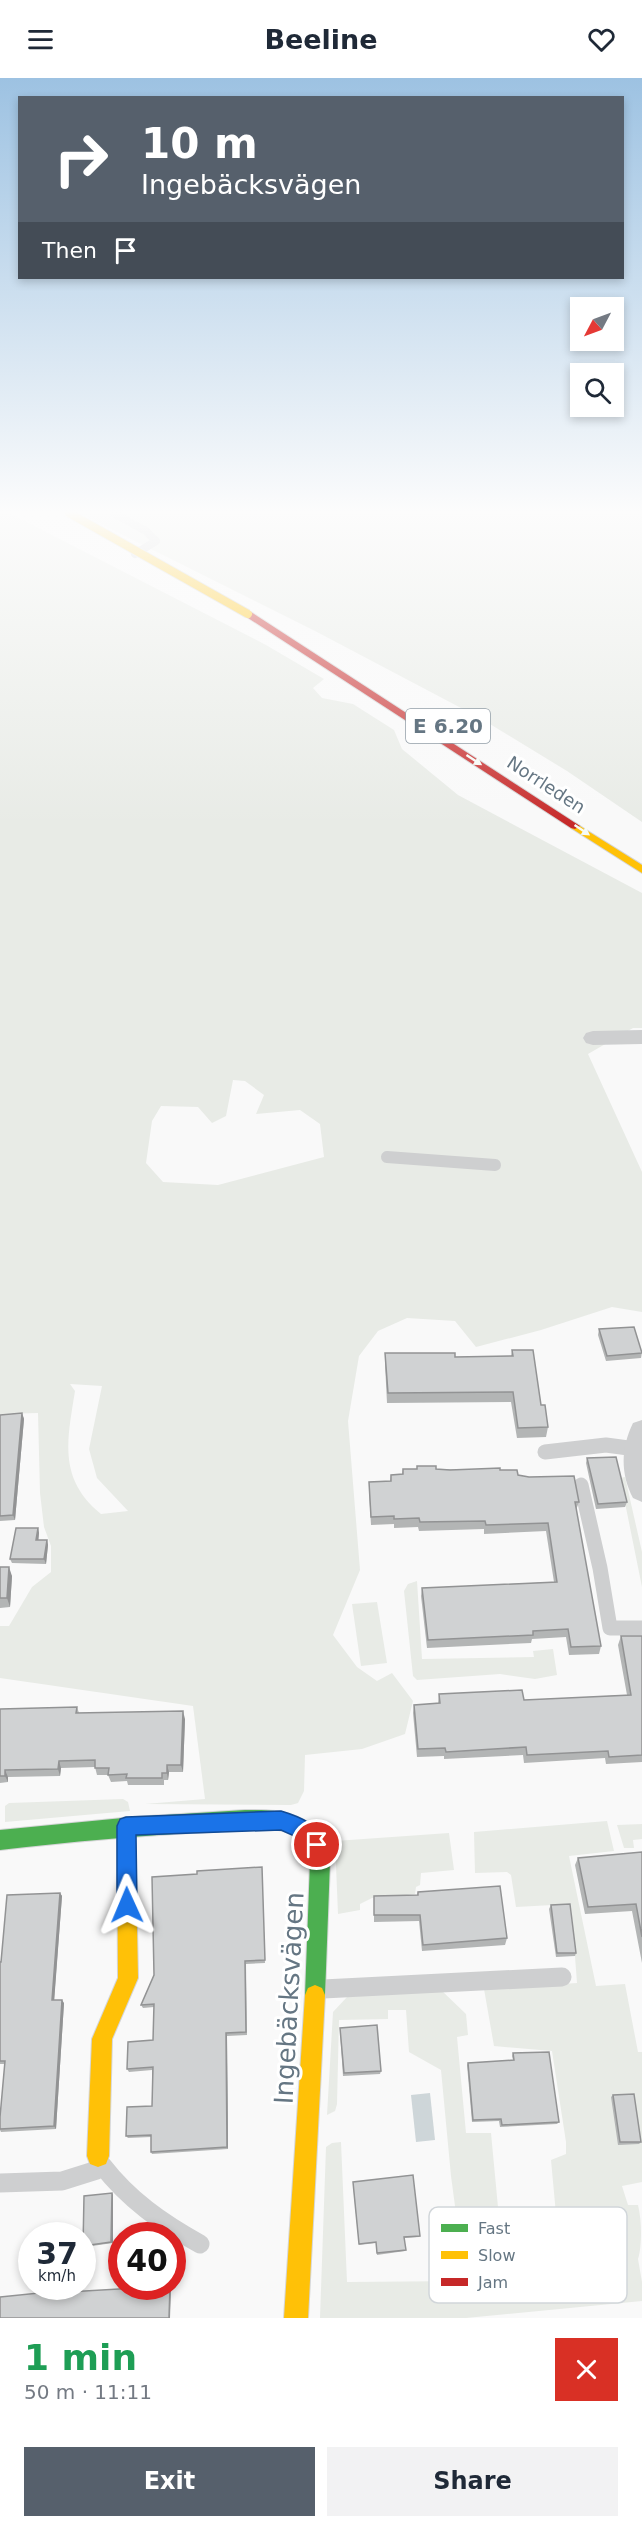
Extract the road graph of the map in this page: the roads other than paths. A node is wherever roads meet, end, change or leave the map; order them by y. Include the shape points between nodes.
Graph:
1 (253, 618) edge
2 (254, 618) edge
3 (429, 715) dead end
4 (642, 870) edge
5 (642, 1037) edge
6 (593, 1038) dead end
7 (387, 1157) dead end
8 (495, 1165) dead end
9 (639, 1440) edge
10 (545, 1452) dead end
11 (581, 1485) dead end
12 (642, 1490) edge
13 (642, 1628) edge
14 (126, 1826) junction
15 (0, 1840) edge
16 (562, 1977) dead end
17 (316, 1989) junction
18 (100, 2161) junction
19 (0, 2183) edge
20 (200, 2244) dead end
21 (296, 2318) edge

1 -> 4 main road, Norrleden / E 6.20
2 - 3 main road, Norrleden / E 6.20
5 - 6 street
7 - 8 lane
9 - 10 lane
9 - 12 street
11 - 13 lane via 610,1628
14 - 15 main road, Ingebäcksvägen
14 - 17 main road, Ingebäcksvägen via 264,1820 296,1825 308,1833 317,1845 320,1862
14 - 18 main road via 128,1978 102,2039
16 - 17 lane
17 - 21 main road, Ingebäcksvägen
18 - 19 lane via 84,2177 62,2182
18 - 20 lane via 137,2206

